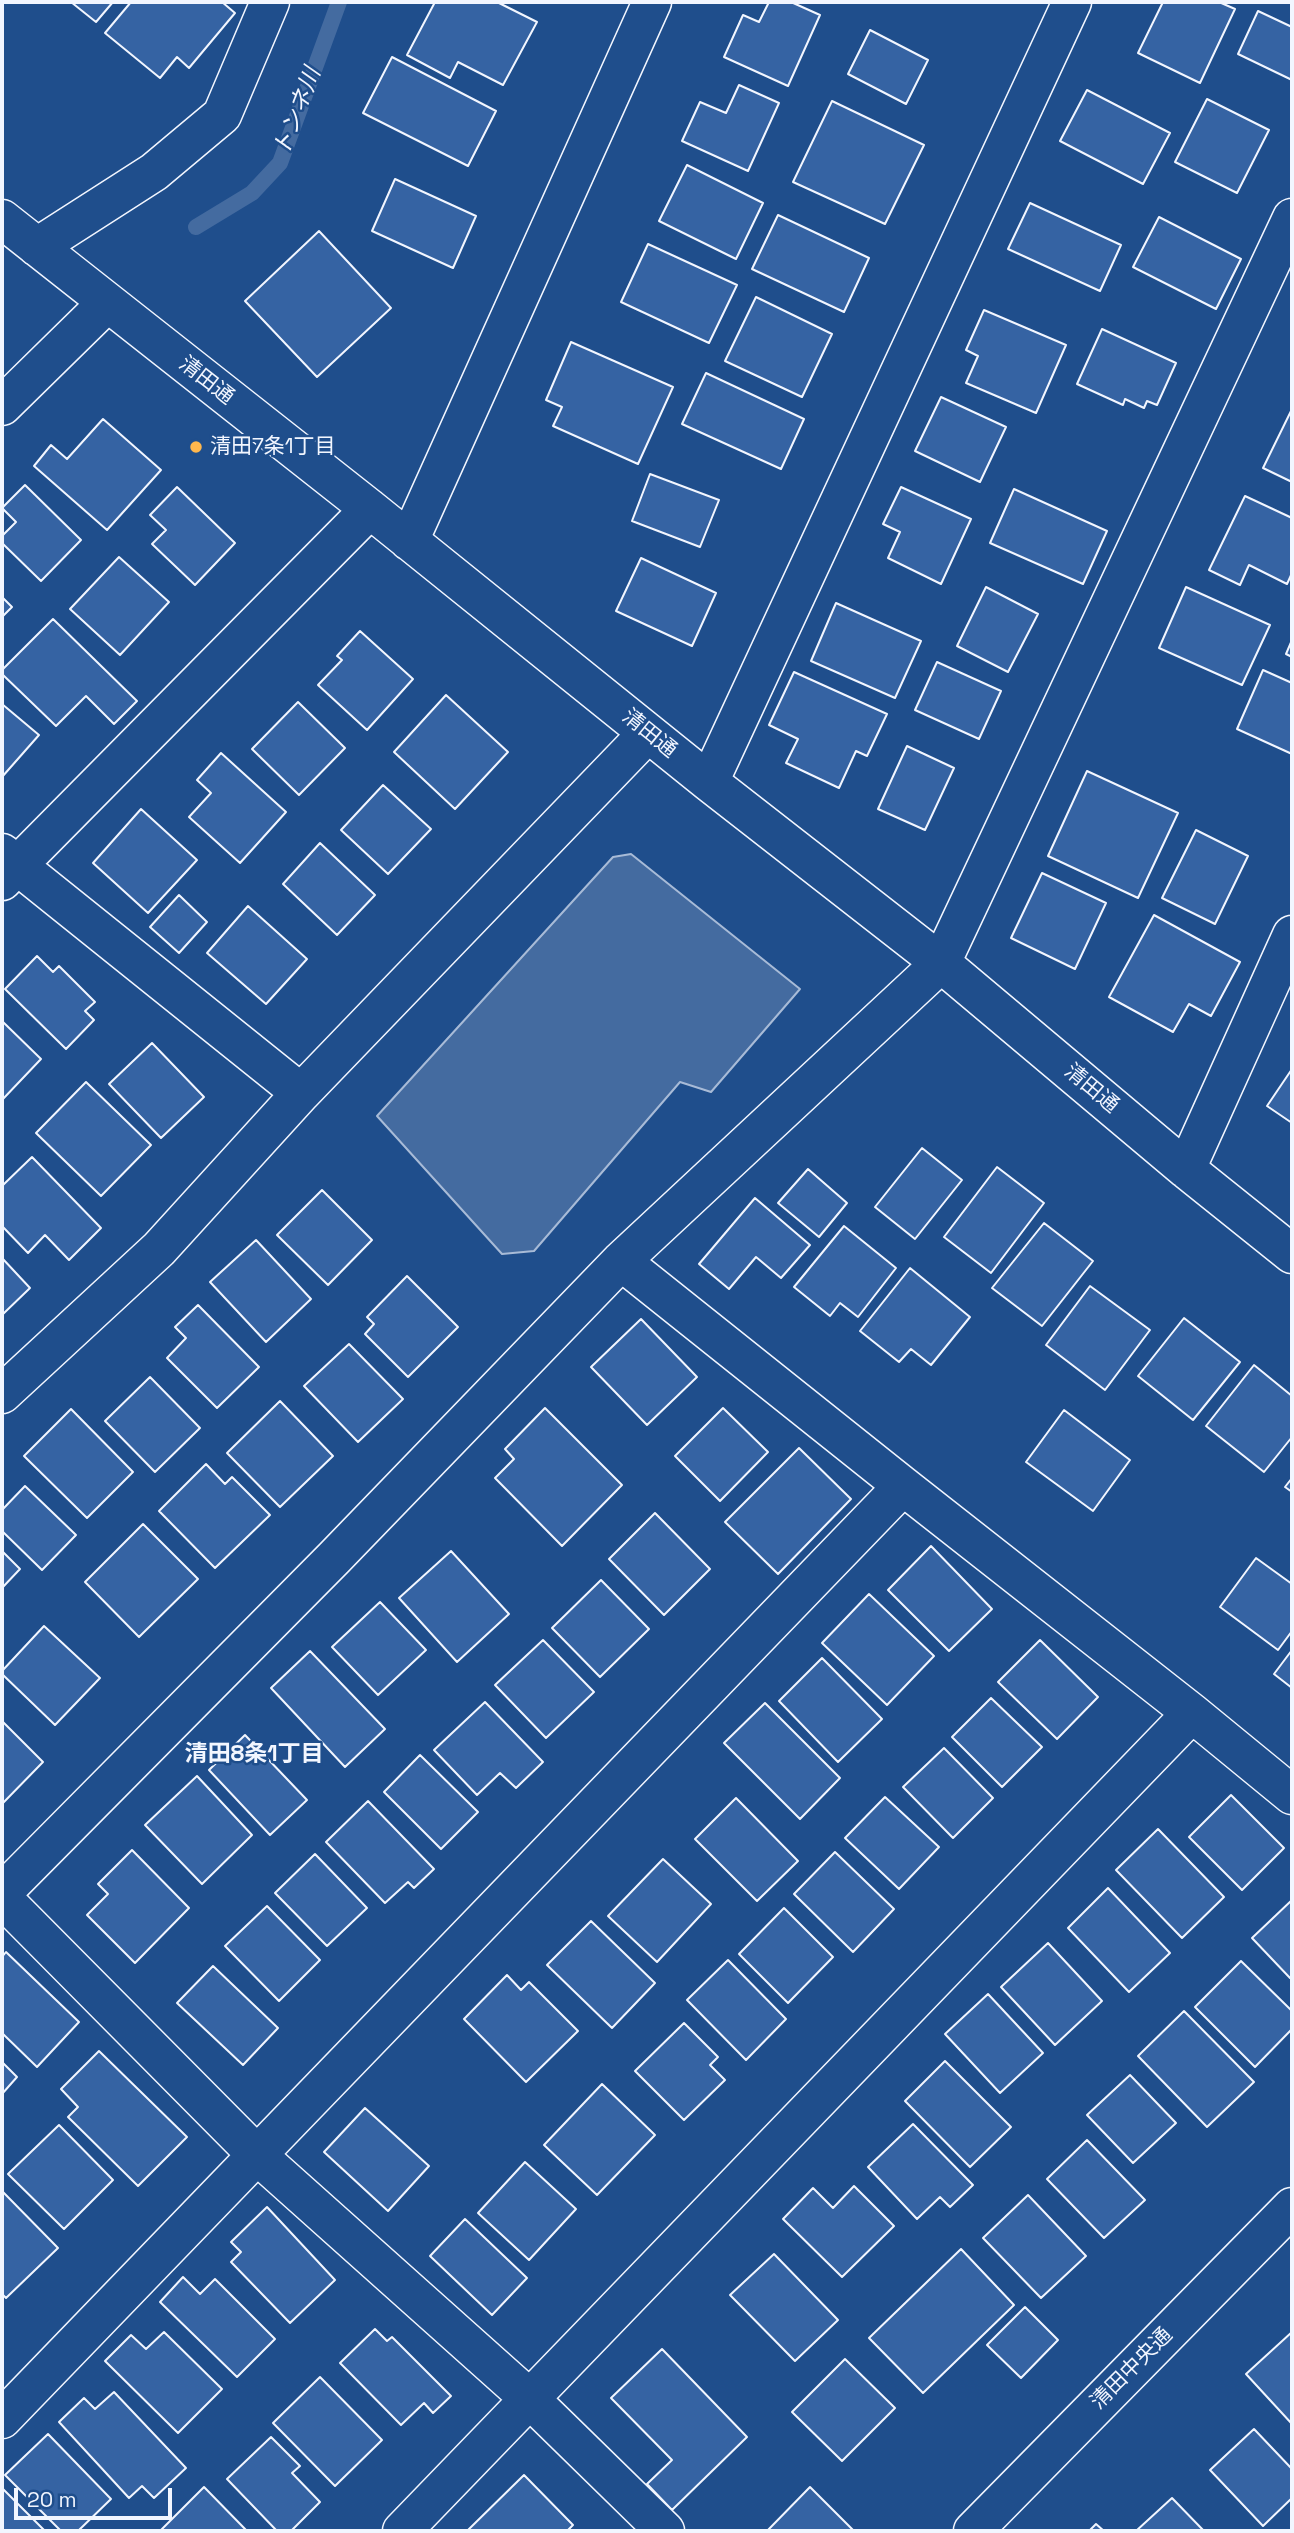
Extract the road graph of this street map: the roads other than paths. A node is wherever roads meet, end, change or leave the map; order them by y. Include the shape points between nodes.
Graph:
1 (269, 2) edge
2 (652, 2) edge
3 (1072, 2) edge
4 (1292, 218) edge
5 (2, 219) edge
6 (37, 247) junction
7 (107, 303) junction
8 (2, 406) edge
9 (370, 509) junction
10 (409, 541) junction
11 (648, 733) junction
12 (709, 782) junction
13 (7, 867) edge
14 (1292, 935) edge
15 (941, 963) junction
16 (301, 1093) junction
17 (1186, 1169) junction
18 (1292, 1254) edge
19 (621, 1261) junction
20 (2, 1394) edge
21 (903, 1486) junction
22 (1192, 1713) junction
23 (1292, 1795) edge
24 (2, 1895) edge
25 (257, 2155) junction
26 (1289, 2218) edge
27 (530, 2399) junction
28 (2, 2419) edge
29 (402, 2531) edge
30 (665, 2531) edge
31 (972, 2531) edge

1 - 6 street via 222,115 154,172
2 - 10 street
3 - 12 street
4 - 15 street
5 - 6 street, 清田通
6 - 7 street, 清田通
7 - 8 street
7 - 9 street, 清田通
9 - 10 street, 清田通
9 - 13 street
10 - 11 street, 清田通
11 - 12 street, 清田通
11 - 16 street
12 - 15 street, 清田通
13 - 16 street
14 - 17 street
15 - 17 street, 清田通
15 - 19 street
16 - 20 street via 159,1249
17 - 18 street, 清田通
19 - 21 street
19 - 24 street
21 - 22 street
21 - 25 street
22 - 23 street
22 - 27 street
24 - 25 street
25 - 27 street
25 - 28 street
26 - 31 street, 清田中央通
27 - 29 street
27 - 30 street

